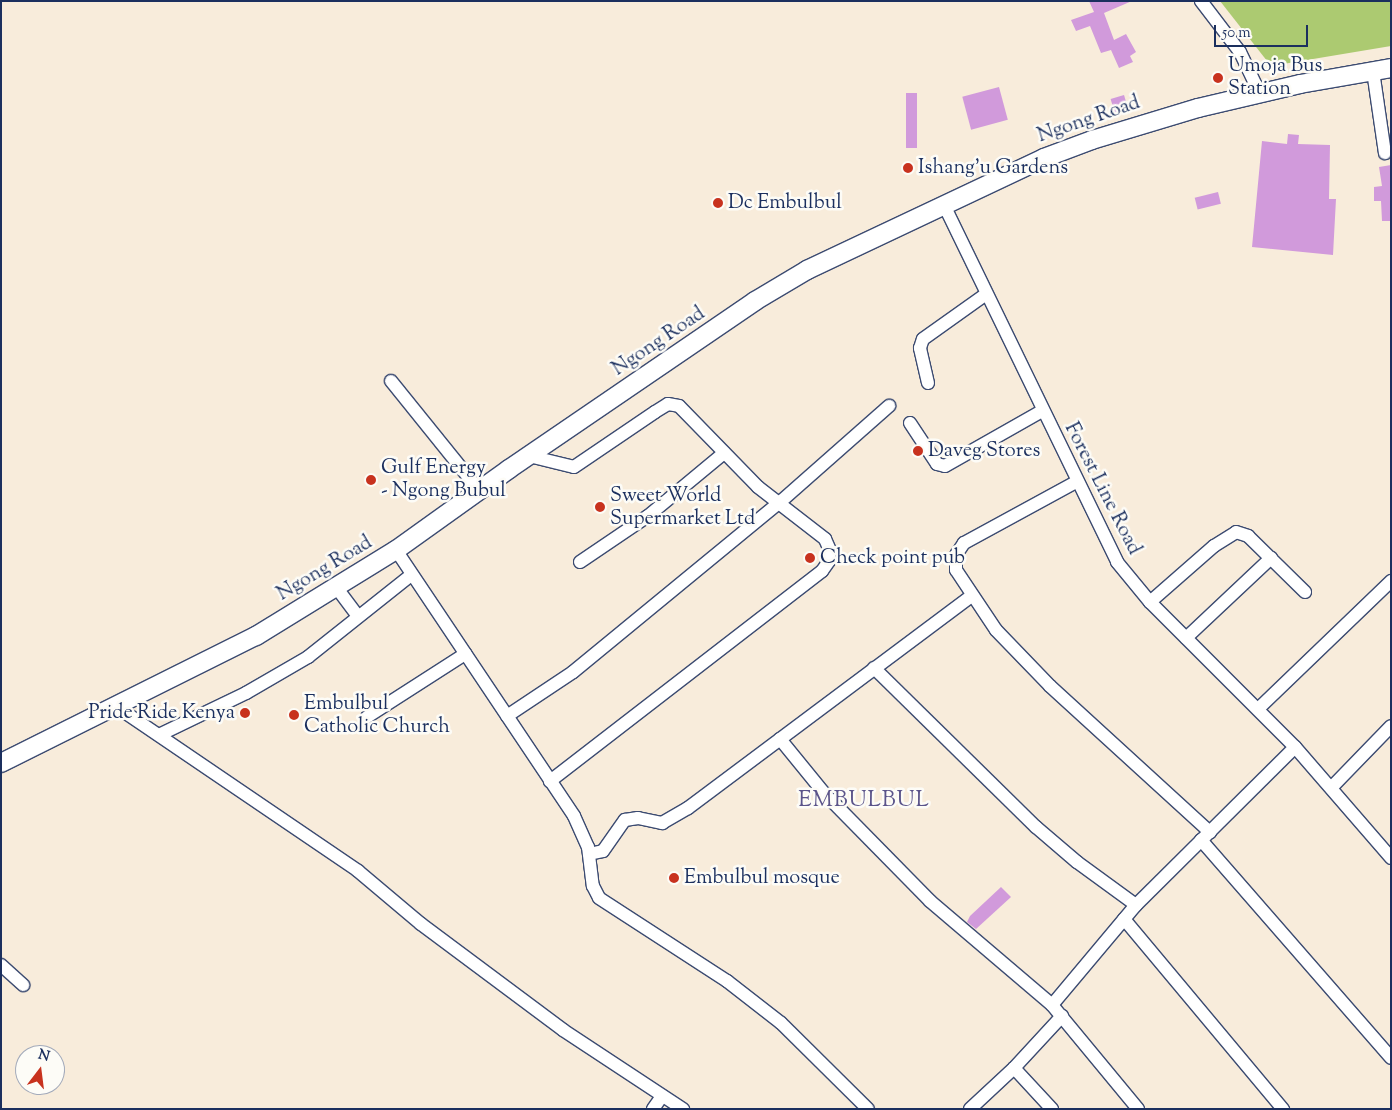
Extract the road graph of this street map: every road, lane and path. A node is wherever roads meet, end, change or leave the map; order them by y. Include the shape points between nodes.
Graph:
1 (1201, 1) edge
2 (1391, 68) edge
3 (1373, 71) junction
4 (1260, 94) junction
5 (1386, 153) dead end
6 (944, 205) junction
7 (986, 294) junction
8 (391, 381) dead end
9 (928, 383) dead end
10 (889, 406) dead end
11 (1042, 411) junction
12 (910, 423) dead end
13 (724, 453) junction
14 (528, 456) junction
15 (1076, 482) junction
16 (479, 490) junction
17 (779, 503) junction
18 (396, 550) junction
19 (1271, 558) junction
20 (580, 562) dead end
21 (412, 574) junction
22 (1391, 581) edge
23 (336, 587) junction
24 (1305, 592) dead end
25 (971, 596) junction
26 (1150, 602) junction
27 (358, 616) junction
28 (1186, 638) junction
29 (465, 654) junction
30 (874, 668) junction
31 (117, 707) junction
32 (1258, 709) junction
33 (507, 716) junction
34 (367, 717) dead end
35 (1391, 726) edge
36 (159, 735) junction
37 (780, 739) junction
38 (1295, 746) junction
39 (1, 763) edge
40 (550, 781) junction
41 (1332, 788) junction
42 (1206, 836) junction
43 (589, 854) junction
44 (1391, 858) edge
45 (1136, 905) junction
46 (1124, 919) junction
47 (1, 965) edge
48 (23, 985) dead end
49 (1052, 1005) junction
50 (1062, 1016) junction
51 (1391, 1058) edge
52 (1014, 1068) junction
53 (662, 1096) junction
54 (653, 1109) edge
55 (683, 1109) edge
56 (868, 1109) edge
57 (970, 1109) edge
58 (1052, 1109) edge
59 (1138, 1109) edge
60 (1283, 1109) edge

1 - 4 street via 1234,44
2 - 3 main road, Ngong Road
3 - 4 main road, Ngong Road
3 - 5 street
4 - 6 main road, Ngong Road via 1180,113 1092,140 1044,158
6 - 7 street, Forest Line Road
6 - 14 main road, Ngong Road via 770,292
7 - 9 street via 923,339 920,348
7 - 11 street, Forest Line Road
8 - 16 street
10 - 17 street
11 - 12 street via 945,466 937,464
11 - 15 street, Forest Line Road
13 - 14 street via 679,406 668,404 574,467
13 - 17 street
13 - 20 street via 648,516
14 - 16 main road, Ngong Road
15 - 25 street via 960,547 956,570
15 - 26 street, Forest Line Road via 1117,562
16 - 18 main road, Ngong Road
17 - 33 street via 573,672
17 - 40 street via 805,521 828,544 829,560 822,571
18 - 21 street
18 - 23 main road, Ngong Road
19 - 24 street
19 - 26 street via 1248,536 1233,533
19 - 28 street
21 - 27 street
21 - 29 street
22 - 32 street
23 - 27 street
23 - 31 main road, Ngong Road via 256,636
25 - 30 street
25 - 42 street via 992,626 1050,686
26 - 28 street, Forest Line Road
27 - 36 street via 308,657 274,678
28 - 32 street, Forest Line Road
29 - 33 street
29 - 34 street
30 - 37 street
30 - 45 street via 1036,827
31 - 36 street
31 - 39 main road, Ngong Road
32 - 38 street, Forest Line Road
33 - 40 street
35 - 41 street
36 - 53 street via 358,871 421,924 563,1030
37 - 43 street via 688,808 662,823 638,818 625,820 603,851
37 - 49 street via 824,793 930,901
38 - 41 street, Forest Line Road
38 - 42 street
40 - 43 street via 574,816
41 - 44 street, Forest Line Road
42 - 45 street
42 - 51 street
43 - 56 street via 593,886 599,898 727,981 781,1023
45 - 46 street
46 - 49 street
46 - 60 street
47 - 48 street
49 - 50 street
50 - 52 street
50 - 59 street
52 - 57 street
52 - 58 street
53 - 54 street
53 - 55 street

